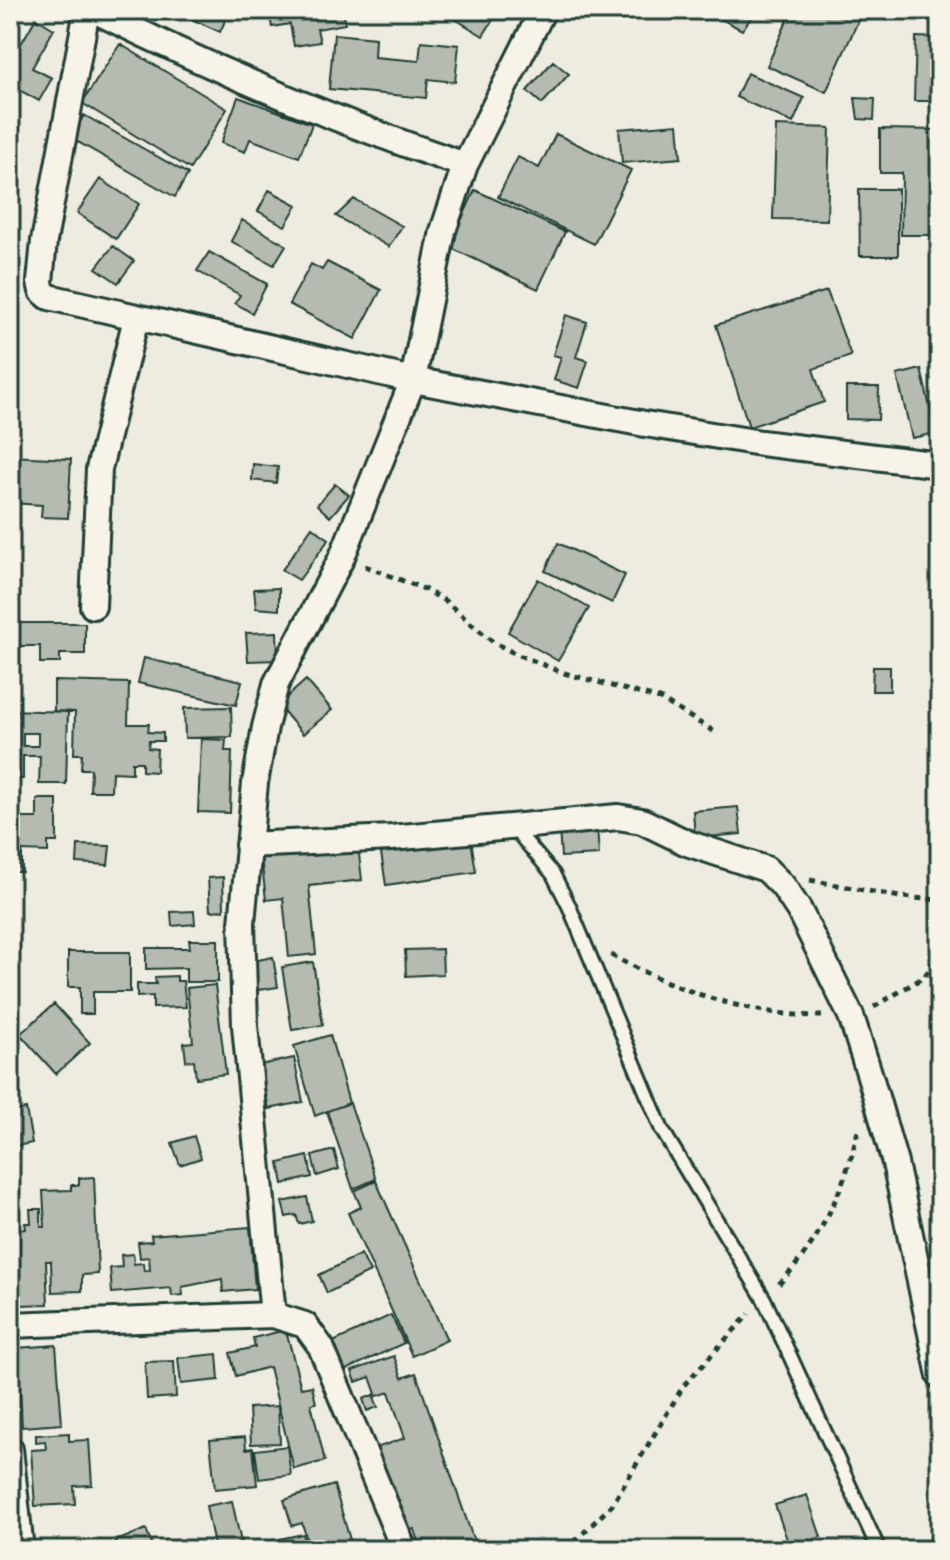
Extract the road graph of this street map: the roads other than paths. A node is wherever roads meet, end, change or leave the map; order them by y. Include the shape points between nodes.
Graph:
1 (87, 10) edge
2 (94, 10) edge
3 (543, 10) edge
4 (465, 165) junction
5 (136, 318) junction
6 (413, 380) junction
7 (940, 465) edge
8 (93, 606) dead end
9 (514, 828) junction
10 (248, 845) junction
11 (273, 1315) junction
12 (10, 1325) edge
13 (940, 1376) edge
14 (10, 1449) edge
15 (21, 1550) edge
16 (404, 1550) edge
17 (879, 1550) edge

1 - 5 street via 40,282 49,297
2 - 4 street via 173,50 366,131
3 - 4 street
4 - 6 street via 443,231
5 - 6 street
5 - 8 street via 99,469
6 - 7 street via 761,443
6 - 10 street via 342,557 276,684 257,769
9 - 10 street
9 - 13 street via 618,817 642,821 687,843 766,869 783,886 851,1016 895,1163
9 - 17 lane via 553,874 662,1130 764,1299
10 - 11 street via 242,923 245,1026
11 - 12 street
11 - 16 street via 305,1325 321,1347
14 - 15 street

